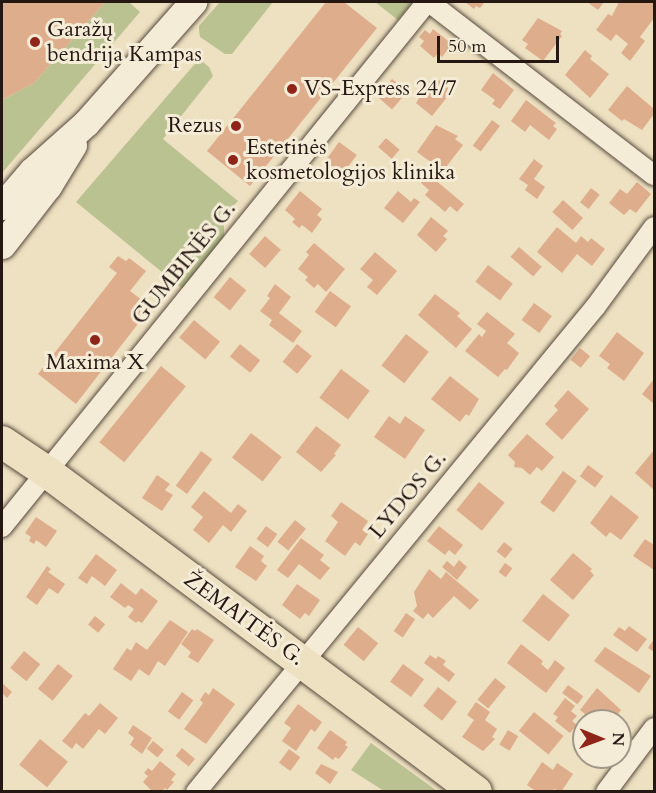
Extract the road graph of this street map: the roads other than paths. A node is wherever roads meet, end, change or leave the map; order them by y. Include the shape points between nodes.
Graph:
1 (193, 2) edge
2 (428, 2) edge
3 (86, 123) junction
4 (32, 171) junction
5 (654, 176) edge
6 (2, 188) edge
7 (2, 206) edge
8 (654, 227) edge
9 (2, 245) edge
10 (5, 442) edge
11 (47, 472) junction
12 (2, 527) edge
13 (302, 662) junction
14 (654, 728) edge
15 (196, 792) edge
16 (476, 792) edge
17 (606, 792) edge

1 - 3 main road
2 - 5 street
2 - 11 street, GUMBINĖS G.
3 - 4 main road
3 - 9 main road via 48,186
4 - 6 main road
4 - 7 main road
8 - 13 street, LYDOS G. via 596,306
10 - 11 main road, ŽEMAITĖS G.
11 - 12 street, GUMBINĖS G.
11 - 13 main road, ŽEMAITĖS G.
13 - 15 street, LYDOS G.
13 - 16 main road, ŽEMAITĖS G.
14 - 17 street

